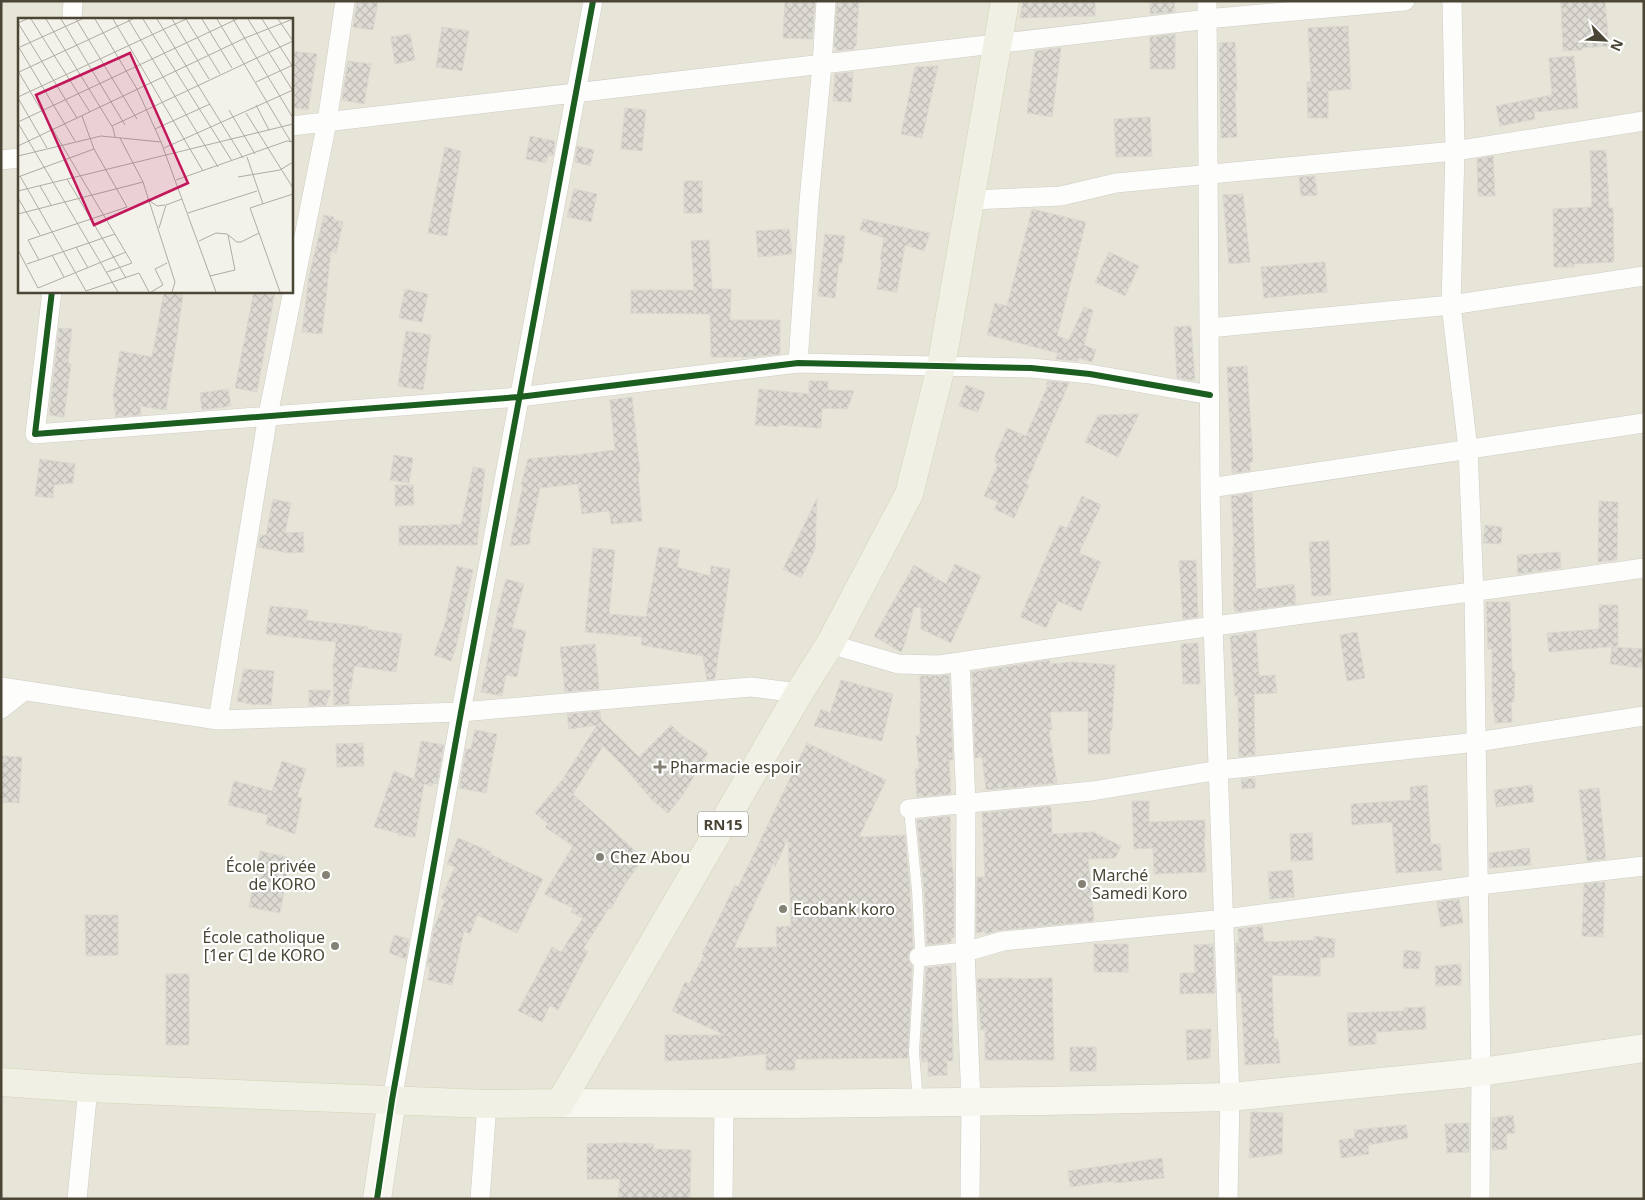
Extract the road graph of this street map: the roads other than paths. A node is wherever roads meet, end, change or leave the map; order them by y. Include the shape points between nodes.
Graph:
1 (72, 1) edge
2 (345, 1) edge
3 (593, 1) edge
4 (826, 1) edge
5 (1005, 1) edge
6 (1405, 1) edge
7 (1452, 1) edge
8 (1207, 10) edge
9 (72, 18) edge
10 (997, 44) junction
11 (822, 65) junction
12 (576, 93) junction
13 (1644, 121) edge
14 (327, 122) junction
15 (292, 126) edge
16 (1455, 151) junction
17 (18, 158) edge
18 (1, 160) edge
19 (1208, 173) junction
20 (970, 200) junction
21 (1644, 276) edge
22 (52, 292) edge
23 (1451, 305) junction
24 (1209, 328) junction
25 (798, 363) junction
26 (941, 367) junction
27 (1210, 395) junction
28 (519, 397) junction
29 (268, 415) junction
30 (1644, 423) edge
31 (1468, 449) junction
32 (1210, 488) junction
33 (1644, 568) edge
34 (1474, 593) junction
35 (1213, 625) junction
36 (830, 644) junction
37 (960, 662) junction
38 (1, 687) edge
39 (24, 691) junction
40 (800, 693) junction
41 (1, 708) edge
42 (461, 712) junction
43 (1644, 716) edge
44 (218, 720) junction
45 (1477, 742) junction
46 (1220, 770) junction
47 (966, 804) junction
48 (909, 809) joint
49 (1644, 866) edge
50 (1479, 886) junction
51 (1224, 919) junction
52 (965, 952) junction
53 (919, 956) junction
54 (1644, 1048) edge
55 (1481, 1072) junction
56 (1, 1082) edge
57 (88, 1088) junction
58 (1230, 1097) junction
59 (392, 1100) junction
60 (918, 1102) junction
61 (971, 1102) junction
62 (560, 1103) junction
63 (724, 1103) junction
64 (487, 1104) junction
65 (77, 1199) edge
66 (377, 1199) edge
67 (480, 1199) edge
68 (723, 1199) edge
69 (970, 1199) edge
70 (1228, 1199) edge
71 (1480, 1199) edge

1 - 9 street
2 - 14 street
3 - 12 street
4 - 11 street
5 - 10 main road, RN15
6 - 8 street
7 - 16 street
8 - 10 street
8 - 19 street
10 - 11 street
10 - 20 main road, RN15
11 - 12 street
11 - 25 street
12 - 14 street
12 - 28 street
13 - 16 street
14 - 15 street
14 - 29 street
16 - 19 street
16 - 23 street
17 - 18 street
19 - 20 street via 1116,183 1061,196
19 - 24 street
20 - 26 main road, RN15
21 - 23 street
22 - 29 street via 35,434
23 - 24 street
23 - 31 street
24 - 27 street
25 - 26 street
25 - 28 street
26 - 27 street via 1031,368 1090,374
26 - 36 main road, RN15 via 909,494
27 - 32 street
28 - 29 street
28 - 42 street
29 - 44 street
30 - 31 street
31 - 32 street
31 - 34 street
32 - 35 street
33 - 34 street
34 - 35 street
34 - 45 street
35 - 37 street
35 - 46 street
36 - 37 street via 898,664
36 - 40 main road, RN15
37 - 47 street
38 - 39 street
39 - 41 street
39 - 44 street
40 - 42 street via 751,687
40 - 62 main road, RN15
42 - 44 street
42 - 59 street
43 - 45 street
45 - 46 street
45 - 50 street
46 - 47 street via 1092,791
46 - 51 street
47 - 48 street
47 - 52 street
48 - 53 lane
49 - 50 street
50 - 51 street
50 - 55 street
51 - 52 street via 1004,941
51 - 58 street
52 - 53 street
52 - 61 street
53 - 60 lane via 914,1052
54 - 55 street
55 - 58 street
55 - 71 street
56 - 57 main road
57 - 59 main road
57 - 65 street
58 - 61 street
58 - 70 street
59 - 64 main road
59 - 66 street
60 - 61 street
60 - 63 street
61 - 69 street
62 - 63 street
62 - 64 main road
63 - 68 street
64 - 67 street

